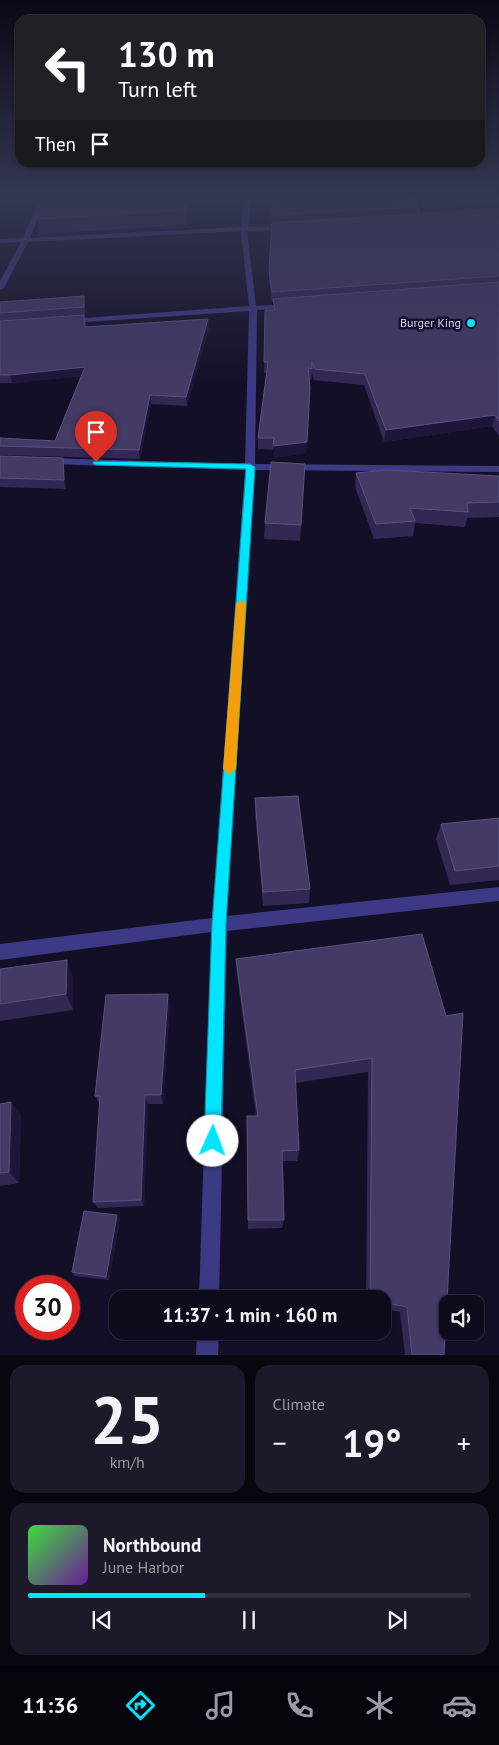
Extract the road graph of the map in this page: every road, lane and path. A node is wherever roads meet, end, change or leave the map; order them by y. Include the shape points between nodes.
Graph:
1 (16, 258) edge
2 (247, 258) edge
3 (0, 288) edge
4 (302, 305) edge
5 (253, 309) junction
6 (58, 321) edge
7 (38, 461) edge
8 (250, 467) junction
9 (499, 469) edge
10 (499, 894) edge
11 (219, 924) junction
12 (0, 952) edge
13 (209, 1290) edge
14 (208, 1340) edge
15 (207, 1355) edge

1 - 3 street
2 - 5 street
4 - 5 street
5 - 6 street
5 - 8 street
7 - 8 street
8 - 9 street
8 - 11 street
10 - 11 street
11 - 12 street
11 - 13 street
14 - 15 street

